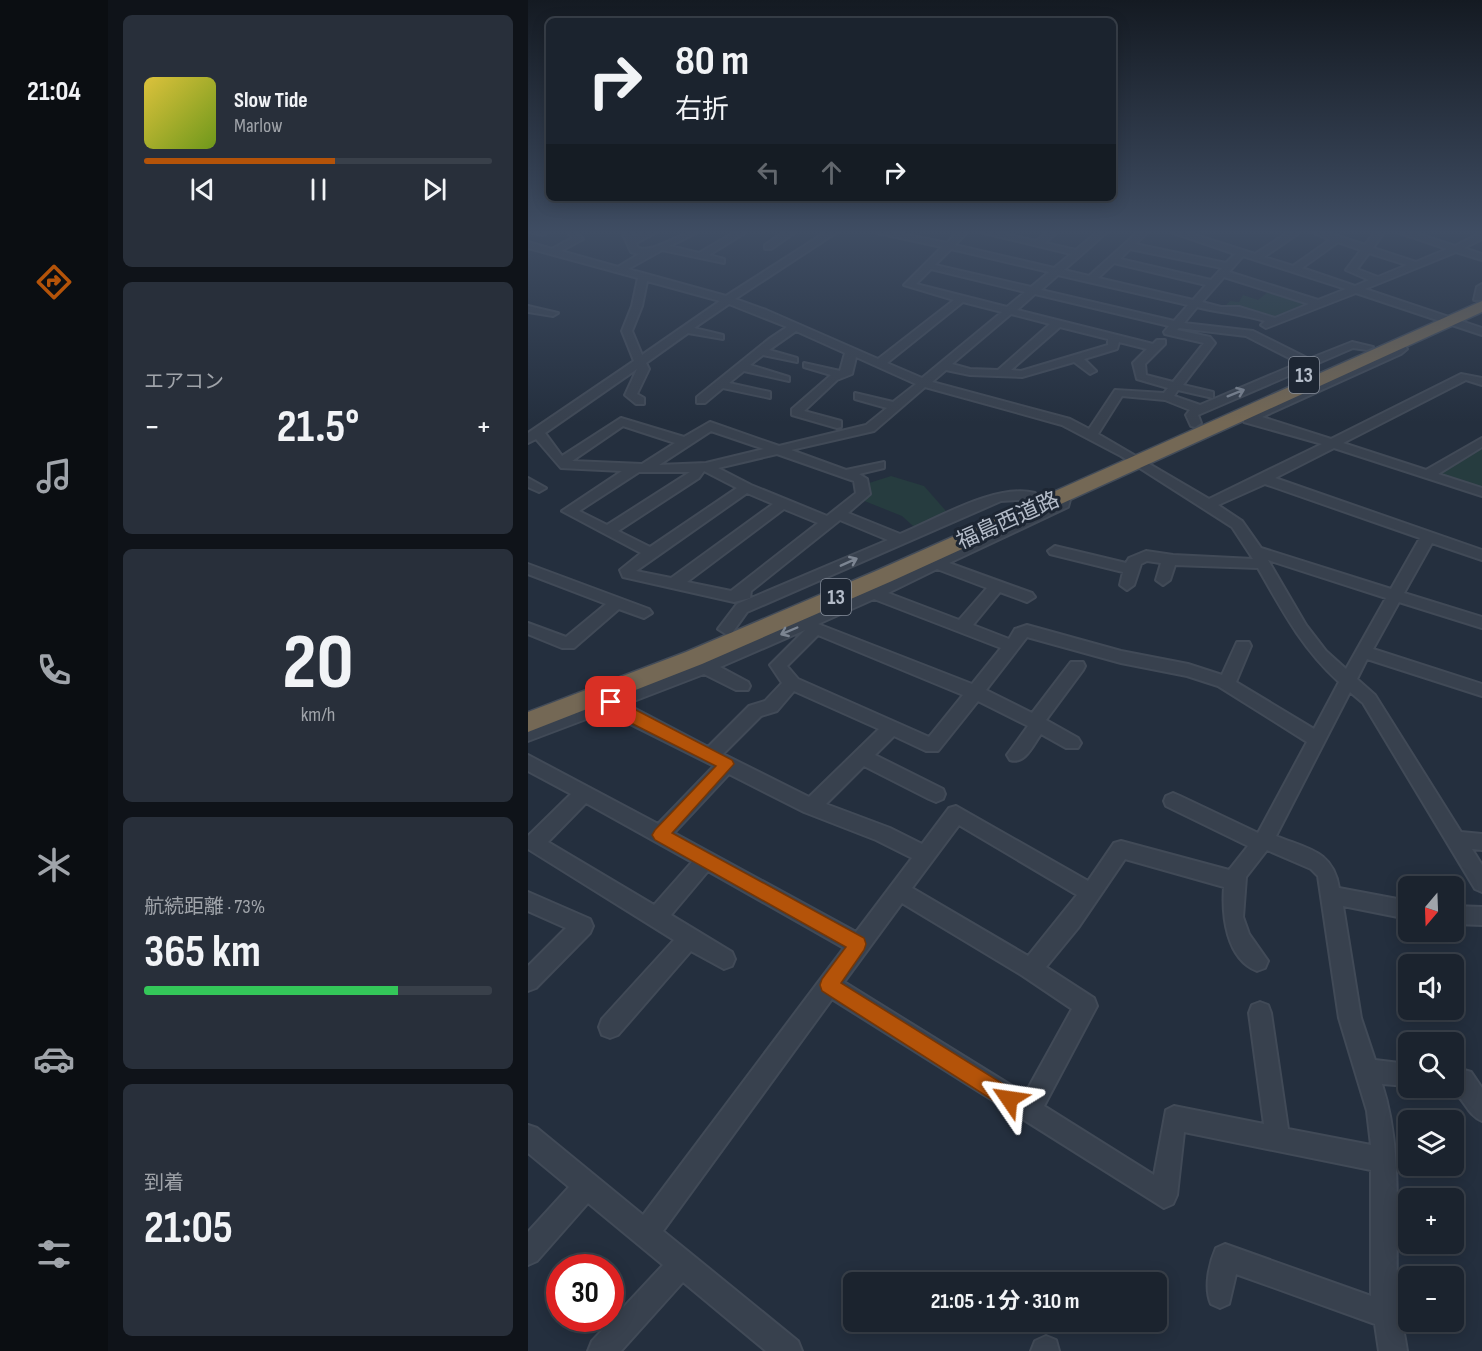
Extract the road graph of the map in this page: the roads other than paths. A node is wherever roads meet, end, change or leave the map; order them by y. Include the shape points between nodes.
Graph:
1 (639, 295) edge
2 (709, 295) edge
3 (730, 295) edge
4 (946, 295) edge
5 (1029, 295) edge
6 (1049, 295) edge
7 (1161, 295) edge
8 (1202, 295) edge
9 (1294, 295) edge
10 (1340, 295) edge
11 (1371, 295) edge
12 (1481, 297) edge
13 (724, 299) junction
14 (961, 299) junction
15 (1195, 303) junction
16 (1316, 303) junction
17 (528, 309) edge
18 (1009, 311) junction
19 (553, 313) dead end
20 (1443, 318) junction
21 (1275, 321) junction
22 (1058, 322) junction
23 (795, 327) junction
24 (1172, 328) junction
25 (685, 329) junction
26 (1482, 332) edge
27 (1249, 333) junction
28 (719, 337) dead end
29 (1114, 338) junction
30 (1399, 344) junction
31 (1367, 347) junction
32 (1155, 348) junction
33 (762, 351) junction
34 (851, 351) junction
35 (1076, 358) junction
36 (793, 360) dead end
37 (879, 363) junction
38 (639, 364) junction
39 (1309, 364) junction
40 (808, 365) dead end
41 (945, 366) junction
42 (743, 367) junction
43 (1090, 371) dead end
44 (1001, 373) junction
45 (839, 375) junction
46 (785, 379) dead end
47 (1482, 382) edge
48 (720, 384) junction
49 (926, 384) junction
50 (1171, 392) junction
51 (766, 394) dead end
52 (1209, 395) dead end
53 (859, 396) dead end
54 (701, 399) dead end
55 (640, 401) dead end
56 (897, 407) junction
57 (1197, 416) junction
58 (1252, 418) junction
59 (1222, 423) junction
60 (837, 424) dead end
61 (1092, 434) junction
62 (532, 435) edge
63 (686, 441) junction
64 (1482, 442) edge
65 (1332, 443) junction
66 (781, 449) junction
67 (1132, 458) junction
68 (561, 462) junction
69 (879, 465) dead end
70 (703, 467) junction
71 (641, 468) junction
72 (845, 474) junction
73 (1428, 474) junction
74 (1264, 479) junction
75 (746, 488) junction
76 (1482, 492) edge
77 (1030, 496) junction
78 (1064, 496) junction
79 (783, 503) junction
80 (1208, 504) junction
81 (833, 518) junction
82 (608, 531) junction
83 (1430, 536) junction
84 (901, 540) junction
85 (1055, 550) dead end
86 (1255, 551) junction
87 (651, 553) junction
88 (1482, 555) edge
89 (1169, 559) junction
90 (937, 564) junction
91 (1264, 564) junction
92 (528, 569) edge
93 (1132, 569) junction
94 (1163, 580) dead end
95 (675, 583) junction
96 (1127, 585) dead end
97 (996, 587) junction
98 (874, 593) junction
99 (1396, 594) junction
100 (775, 595) junction
101 (734, 597) junction
102 (1027, 597) dead end
103 (616, 603) junction
104 (644, 613) dead end
105 (1482, 623) edge
106 (813, 625) junction
107 (962, 627) junction
108 (528, 628) edge
109 (726, 628) junction
110 (1012, 646) junction
111 (1243, 646) dead end
112 (1363, 652) junction
113 (1077, 666) dead end
114 (705, 667) junction
115 (1347, 681) junction
116 (792, 684) junction
117 (1227, 684) junction
118 (742, 686) dead end
119 (1482, 690) edge
120 (976, 693) junction
121 (611, 702) junction
122 (528, 704) edge
123 (528, 722) edge
124 (1037, 723) junction
125 (891, 727) junction
126 (528, 734) edge
127 (1318, 740) junction
128 (1072, 743) dead end
129 (1016, 755) dead end
130 (862, 757) junction
131 (719, 760) junction
132 (528, 762) edge
133 (584, 793) junction
134 (936, 794) dead end
135 (1173, 801) dead end
136 (811, 807) junction
137 (660, 835) junction
138 (1455, 840) junction
139 (1263, 841) junction
140 (1482, 842) edge
141 (925, 855) junction
142 (705, 861) junction
143 (1236, 881) junction
144 (1482, 883) edge
145 (899, 891) junction
146 (1089, 892) junction
147 (1331, 895) junction
148 (528, 900) edge
149 (1398, 908) edge
150 (1464, 915) edge
151 (657, 916) junction
152 (1482, 916) edge
153 (690, 937) junction
154 (858, 944) junction
155 (724, 959) dead end
156 (1257, 961) dead end
157 (1031, 969) junction
158 (528, 981) edge
159 (829, 985) junction
160 (1260, 1013) dead end
161 (610, 1027) dead end
162 (1366, 1071) junction
163 (1398, 1074) edge
164 (1464, 1082) edge
165 (1482, 1109) edge
166 (1029, 1112) junction
167 (528, 1137) edge
168 (1278, 1140) junction
169 (1383, 1160) junction
170 (586, 1186) junction
171 (646, 1232) junction
172 (528, 1252) edge
173 (683, 1263) junction
174 (1220, 1295) dead end
175 (1387, 1315) junction
176 (602, 1351) edge
177 (788, 1351) edge
178 (1393, 1351) edge

1 - 38 street via 627,331
2 - 13 street
3 - 13 street
4 - 14 street
5 - 18 street
6 - 24 street
7 - 15 street
8 - 15 street
9 - 16 street
10 - 16 street
11 - 20 street
12 - 20 highway, 福島西道路 / 13
13 - 23 street
13 - 25 street
14 - 18 street
14 - 37 street
15 - 21 street
15 - 24 street
16 - 21 street
17 - 19 street
18 - 22 street
18 - 41 street
20 - 26 street
20 - 30 highway, 福島西道路 / 13
20 - 31 highway, 福島西道路 / 13
21 - 27 street
22 - 29 street
22 - 44 street
23 - 33 street
23 - 34 street
24 - 27 street
24 - 32 street
24 - 50 street via 1210,343
25 - 28 street
25 - 38 street
27 - 39 street
29 - 32 street
29 - 35 street via 1113,347
30 - 58 street via 1401,349 1397,352
30 - 59 highway, 福島西道路 / 13
31 - 39 street via 1352,345
31 - 57 highway, 福島西道路 / 13
32 - 50 street via 1139,363 1141,377
33 - 36 street
33 - 42 street
34 - 37 street
34 - 45 street via 848,372
35 - 43 street
35 - 44 street via 1022,374
37 - 49 street
38 - 55 street via 643,369 631,395
38 - 62 street
57 -> 39 street
40 - 45 street
41 - 44 street
41 - 49 street
42 - 46 street
42 - 48 street
45 - 60 street via 796,412
47 - 65 street via 1465,376
48 - 51 street
48 - 54 street
49 - 56 street
49 - 61 street via 1051,417
50 - 52 street
50 - 57 street
50 - 61 street via 1119,392
53 - 56 street
56 - 66 street via 870,428
57 - 67 highway, 福島西道路 / 13
58 - 59 street
58 - 65 street
59 - 67 highway, 福島西道路 / 13
61 - 67 street
62 - 68 street
63 - 66 street via 710,426
63 - 68 street via 621,422
63 - 71 street
64 - 73 street
65 - 73 street
65 - 74 street
66 - 70 street
66 - 72 street
67 - 77 highway, 福島西道路 / 13
67 - 78 highway, 福島西道路 / 13
67 - 80 street
68 - 71 street via 585,468
69 - 72 street
70 - 71 street
70 - 75 street
70 - 82 street
71 - 82 street via 569,511
72 - 81 street via 860,479 863,494
73 - 76 street
74 - 80 street
74 - 83 street
75 - 79 street
75 - 87 street
77 - 84 street via 997,498
77 - 109 highway, 福島西道路 / 13
78 - 90 street via 1063,504
78 - 123 highway, 福島西道路 / 13 via 694,658
79 - 81 street
79 - 95 street
80 - 86 street via 1237,524
81 - 84 street
81 - 101 street
82 - 87 street
83 - 88 street
83 - 99 street
100 -> 84 street
85 - 93 street
86 - 91 street
86 - 99 street
87 - 95 street via 627,570 628,574
89 - 91 street
89 - 93 street via 1146,556 1134,561
89 - 94 street
90 - 97 street
90 - 98 street
91 - 115 street via 1300,629
92 - 103 street
93 - 96 street
95 - 101 street
97 - 102 street
97 - 107 street
98 - 106 street
98 - 107 street
99 - 105 street
99 - 112 street
100 - 101 street via 754,592
100 - 109 street via 742,608
103 - 104 street
103 - 108 street via 568,644
106 -> 114 street
106 - 116 street via 778,665
106 - 120 street
107 - 110 street
109 - 122 highway, 福島西道路 / 13
110 - 117 street via 1021,633 1027,632 1188,670
110 - 120 street
111 - 117 street
112 - 115 street
112 - 119 street
113 - 124 street
114 - 118 street
114 - 121 street
115 - 127 street
115 - 138 street via 1369,699
116 - 125 street
116 - 131 street via 771,706 755,711
117 - 127 street
120 - 124 street
120 - 125 street via 932,746
121 - 126 street
121 - 131 street via 632,717
124 - 128 street
124 - 129 street
125 - 130 street
127 - 139 street
130 - 134 street
130 - 136 street
131 - 136 street
131 - 137 street
132 - 133 street
133 - 137 street
133 - 151 street via 534,843
135 - 139 street
136 - 141 street via 883,834
137 - 142 street
138 - 140 street
138 - 144 street
139 - 143 street via 1237,874
139 - 147 street via 1318,863 1327,872
141 - 145 street
141 - 146 street via 956,813
142 - 151 street
142 - 154 street
143 - 146 street via 1121,849
143 - 156 street via 1233,917 1240,939
145 - 154 street
145 - 157 street
146 - 157 street via 1071,921
147 - 149 street
147 - 162 street via 1350,1018
148 - 158 street via 583,926
150 - 152 street
151 - 153 street
153 - 155 street
153 - 161 street
154 - 159 street
157 - 166 street via 1086,1006
159 - 166 street
159 - 171 street
160 - 168 street
162 - 163 street
162 - 169 street via 1379,1111
164 - 165 street
166 - 168 street via 1164,1195 1174,1118
167 - 170 street
168 - 169 street
169 - 175 street
170 - 171 street
170 - 172 street
171 - 173 street
173 - 176 street
173 - 177 street
174 - 175 street via 1225,1257
175 - 178 street

